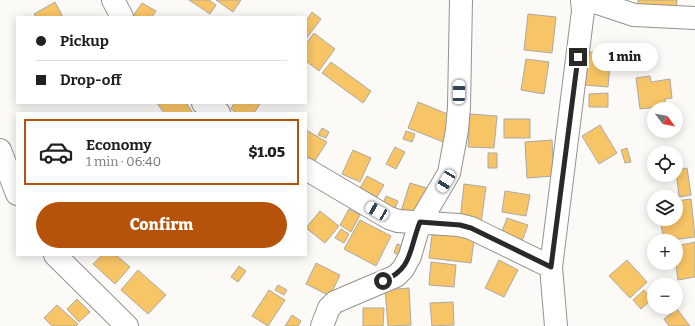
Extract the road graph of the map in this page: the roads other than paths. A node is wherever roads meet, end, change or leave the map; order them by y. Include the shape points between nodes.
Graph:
1 (113, 0) edge
2 (461, 0) edge
3 (582, 0) edge
4 (589, 0) edge
5 (121, 16) edge
6 (695, 18) edge
7 (205, 104) edge
8 (217, 112) edge
9 (0, 150) edge
10 (307, 170) edge
11 (16, 191) edge
12 (420, 222) junction
13 (56, 256) edge
14 (551, 267) junction
15 (127, 326) edge
16 (322, 326) edge
17 (556, 326) edge

1 - 5 street
2 - 12 street via 458,122 449,173
3 - 14 street via 582,26
4 - 6 street via 634,15
7 - 8 street
9 - 11 street
10 - 12 street via 389,218
12 - 14 street via 471,228
12 - 16 street via 410,256 403,269 396,276 335,302 329,308
13 - 15 street
14 - 17 street

